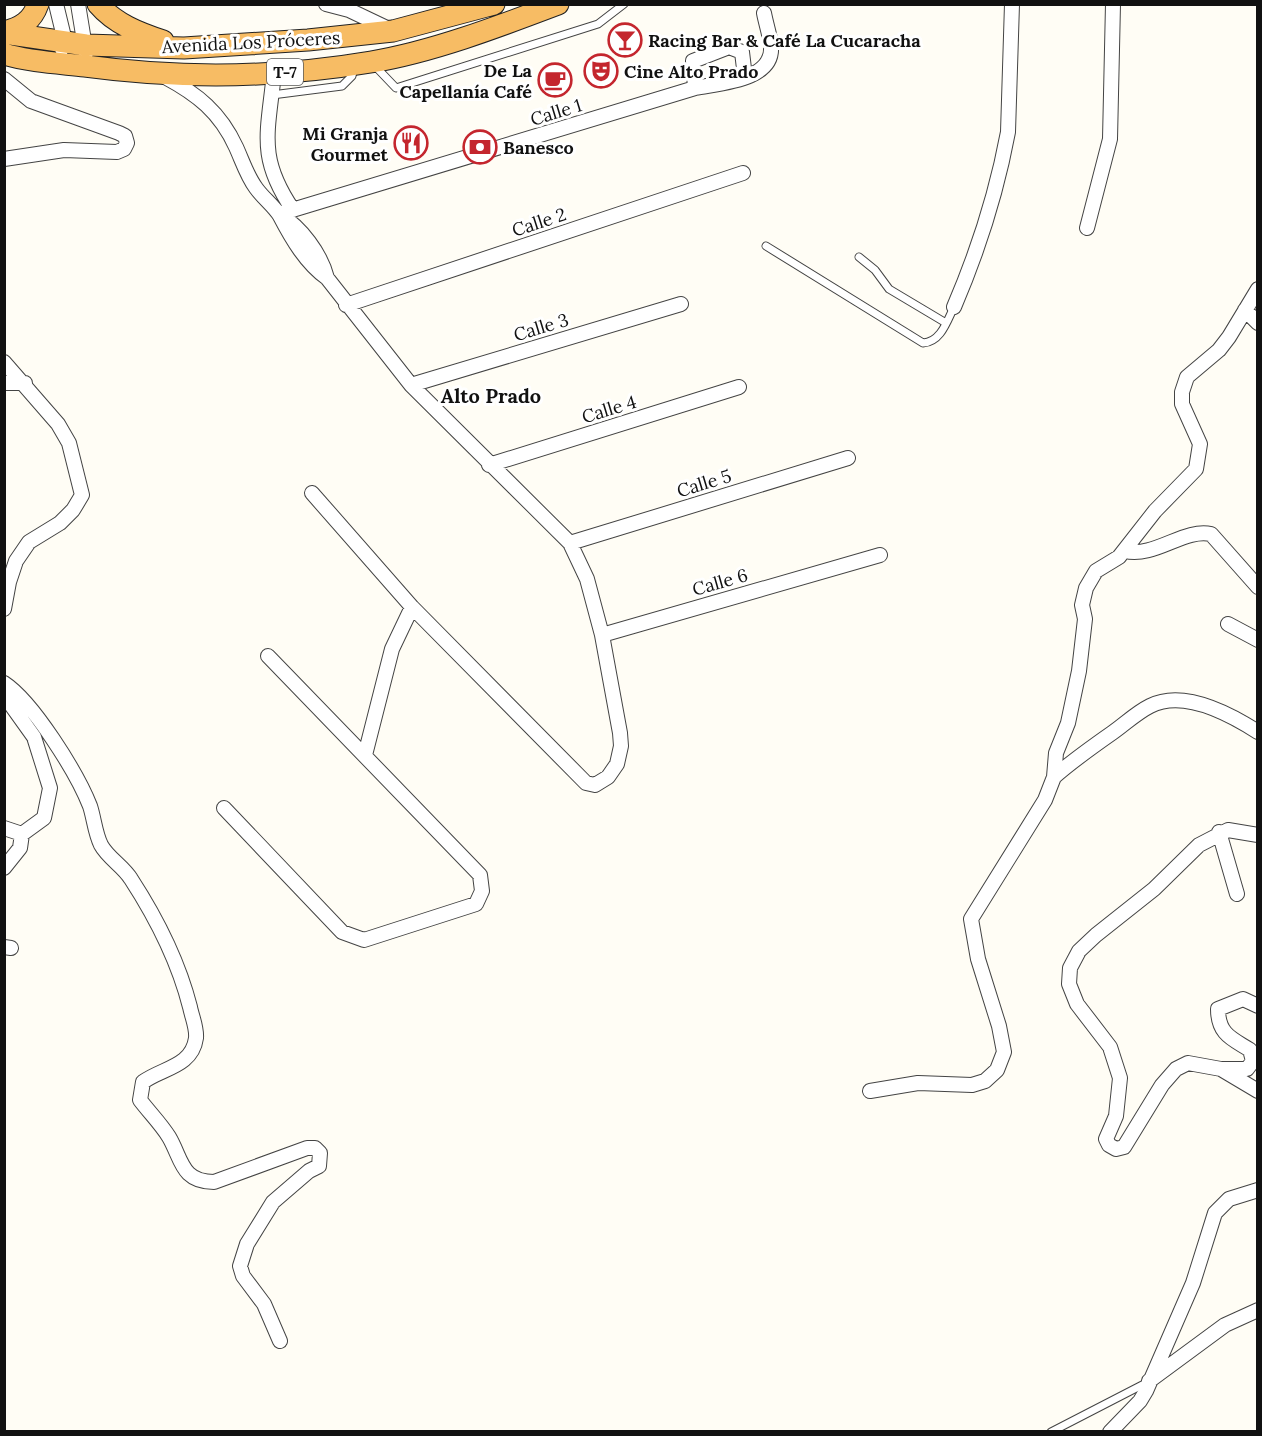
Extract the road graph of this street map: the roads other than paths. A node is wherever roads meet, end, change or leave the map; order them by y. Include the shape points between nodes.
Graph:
1 (38, 4) edge
2 (56, 4) edge
3 (78, 4) edge
4 (98, 4) edge
5 (326, 4) edge
6 (494, 4) edge
7 (558, 4) edge
8 (624, 4) edge
9 (1012, 4) edge
10 (1113, 4) edge
11 (349, 10) junction
12 (764, 13) dead end
13 (393, 31) junction
14 (4, 33) edge
15 (338, 37) junction
16 (63, 43) junction
17 (86, 45) junction
18 (184, 48) junction
19 (4, 54) edge
20 (364, 62) junction
21 (57, 64) junction
22 (84, 66) junction
23 (274, 73) junction
24 (160, 74) junction
25 (745, 77) junction
26 (4, 79) edge
27 (695, 88) junction
28 (272, 95) junction
29 (4, 159) edge
30 (743, 173) dead end
31 (293, 210) junction
32 (279, 214) junction
33 (1087, 228) dead end
34 (766, 246) dead end
35 (859, 257) dead end
36 (1257, 289) edge
37 (681, 304) dead end
38 (346, 305) junction
39 (954, 307) joint
40 (1245, 310) junction
41 (946, 323) junction
42 (1257, 323) edge
43 (4, 362) edge
44 (4, 383) edge
45 (25, 383) junction
46 (411, 385) junction
47 (739, 387) dead end
48 (848, 458) dead end
49 (489, 465) junction
50 (312, 493) dead end
51 (570, 543) junction
52 (1125, 551) junction
53 (880, 555) dead end
54 (1257, 587) edge
55 (412, 608) junction
56 (4, 609) edge
57 (1228, 624) dead end
58 (602, 635) junction
59 (1257, 640) edge
60 (268, 656) dead end
61 (4, 683) edge
62 (4, 696) edge
63 (1257, 732) edge
64 (365, 754) junction
65 (1054, 777) junction
66 (224, 808) dead end
67 (4, 828) edge
68 (1219, 832) junction
69 (22, 834) junction
70 (1257, 835) edge
71 (4, 868) edge
72 (1237, 894) dead end
73 (1257, 1006) edge
74 (1221, 1069) junction
75 (870, 1090) dead end
76 (1257, 1090) edge
77 (1257, 1190) edge
78 (1257, 1310) edge
79 (280, 1341) dead end
80 (1148, 1382) junction
81 (1051, 1431) edge
82 (1110, 1431) edge

1 - 14 highway via 34,15 23,25
2 - 16 street
3 - 17 street
4 - 18 highway via 117,21 141,34
5 - 11 street
6 - 13 highway, Avenida Los Próceres / T-7
7 - 20 highway, Avenida Los Próceres / T-7 via 483,32
8 - 20 lane via 598,24 396,88
9 - 39 street via 1005,152 981,236
10 - 33 street via 1110,139
11 - 13 street
11 - 15 street
12 - 25 street via 770,55 765,66
13 - 15 highway, Avenida Los Próceres / T-7
14 - 16 highway, Avenida Los Próceres / T-7
15 - 18 highway, Avenida Los Próceres / T-7
16 - 17 highway, Avenida Los Próceres / T-7
16 - 21 street
17 - 18 highway, Avenida Los Próceres / T-7
17 - 22 street
19 - 21 highway, Avenida Los Próceres / T-7
20 - 23 highway, Avenida Los Próceres / T-7
20 - 28 lane via 342,87
21 - 22 highway, Avenida Los Próceres / T-7
22 - 24 highway, Avenida Los Próceres / T-7
23 - 24 highway, Avenida Los Próceres / T-7
23 - 28 street
24 - 32 street via 198,96 216,113 255,187
25 - 27 street, Calle 1
25 - 27 street via 742,52 729,47 693,61
26 - 29 street via 31,101 125,136 127,143 117,152 64,150
27 - 31 street, Calle 1
28 - 31 street via 269,166
30 - 38 street, Calle 2
31 - 32 street, Calle 1
32 - 38 street via 316,271 327,278
34 - 41 lane via 923,343 935,340
35 - 41 lane via 889,289
36 - 40 street
37 - 46 street, Calle 3
38 - 46 street
39 - 41 lane
40 - 42 street
40 - 52 street via 1219,350 1187,377 1182,392 1182,404 1200,444 1196,469 1155,511
43 - 45 street
44 - 45 street
45 - 56 street via 69,443 82,495 66,517 29,542 16,561
46 - 49 street
47 - 49 street, Calle 4
48 - 51 street, Calle 5
49 - 51 street
50 - 55 street
51 - 58 street via 587,579
52 - 54 street via 1161,548 1190,535 1211,534
52 - 65 street via 1112,563 1098,568 1086,588 1079,671 1068,723 1056,753
53 - 58 street, Calle 6
55 - 58 street via 580,777 595,785 613,771 621,746
55 - 64 street via 392,649
57 - 59 street
60 - 64 street
61 - 79 street via 32,711 65,759 89,804 101,846 131,879 165,935 179,969 194,1021 195,1044 188,1058 143,1083 139,1094 171,1140 182,1166 202,1182 214,1182 307,1148 315,1148 320,1154 319,1166 273,1202 247,1244 240,1266 264,1304
62 - 69 street via 34,737 50,788 44,818
63 - 65 street via 1196,703 1163,701 1131,718
64 - 66 street via 480,875 482,891 476,904 364,940 342,932
65 - 75 street via 1045,800 971,919 1004,1052 997,1070 972,1086 918,1083
67 - 69 street
68 - 70 street
68 - 72 street
68 - 74 street via 1199,845 1154,889 1079,951 1070,968 1069,984 1077,1004 1110,1047 1116,1062 1120,1099 1106,1139 1116,1149 1124,1147 1162,1085 1176,1070 1188,1063
69 - 71 street via 20,848
73 - 74 street via 1243,999 1218,1009 1225,1032 1234,1043 1251,1050 1253,1061 1247,1069
74 - 76 street
77 - 80 street via 1229,1199 1215,1214 1193,1283
78 - 80 street via 1225,1325
80 - 81 lane
80 - 82 street via 1140,1401

